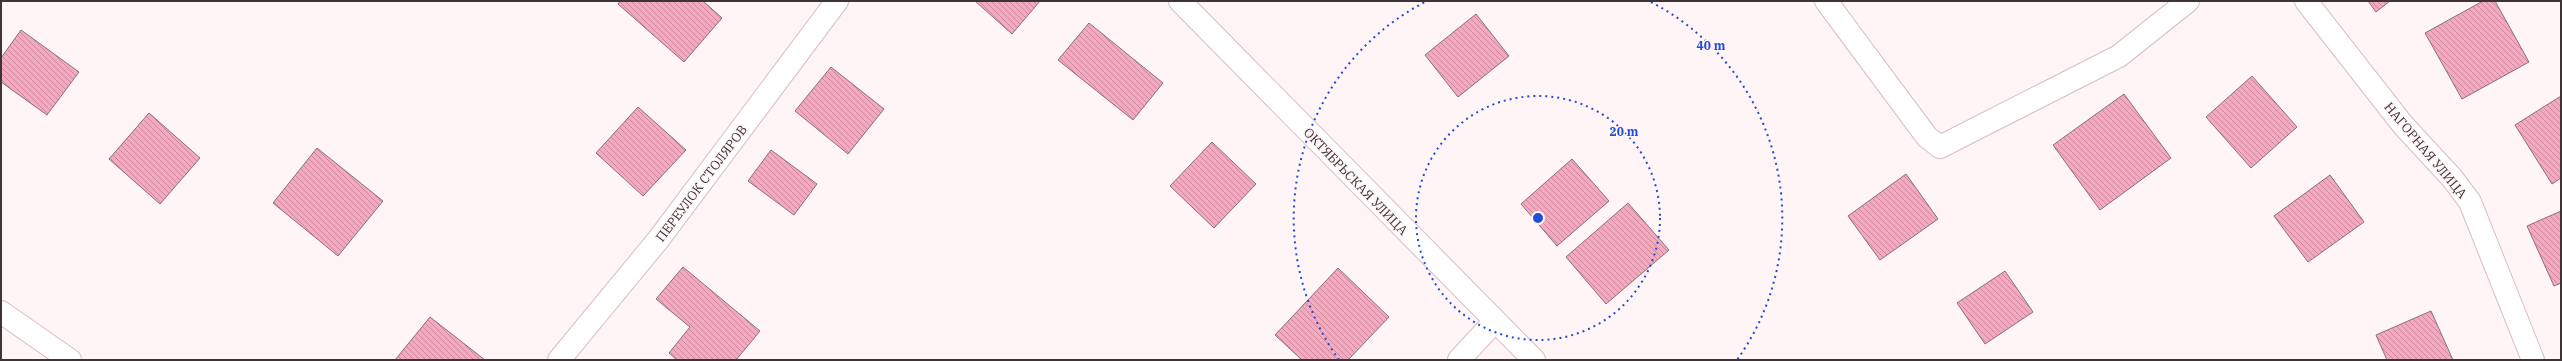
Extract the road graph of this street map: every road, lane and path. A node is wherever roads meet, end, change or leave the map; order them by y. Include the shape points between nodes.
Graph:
1 (837, 1) edge
2 (1180, 1) edge
3 (1826, 1) edge
4 (2188, 1) edge
5 (2306, 1) edge
6 (1, 312) edge
7 (1494, 322) junction
8 (70, 360) edge
9 (559, 360) edge
10 (1459, 360) edge
11 (1534, 360) edge
12 (2533, 360) edge

1 - 9 street, ПЕРЕУЛОК СТОЛЯРОВ via 658,240
2 - 7 street, ОКТЯБРЬСКАЯ УЛИЦА
3 - 4 street via 1927,137 1940,147 2119,56
5 - 12 street, НАГОРНАЯ УЛИЦА via 2404,125 2470,202
6 - 8 street
7 - 10 street
7 - 11 street, ОКТЯБРЬСКАЯ УЛИЦА

